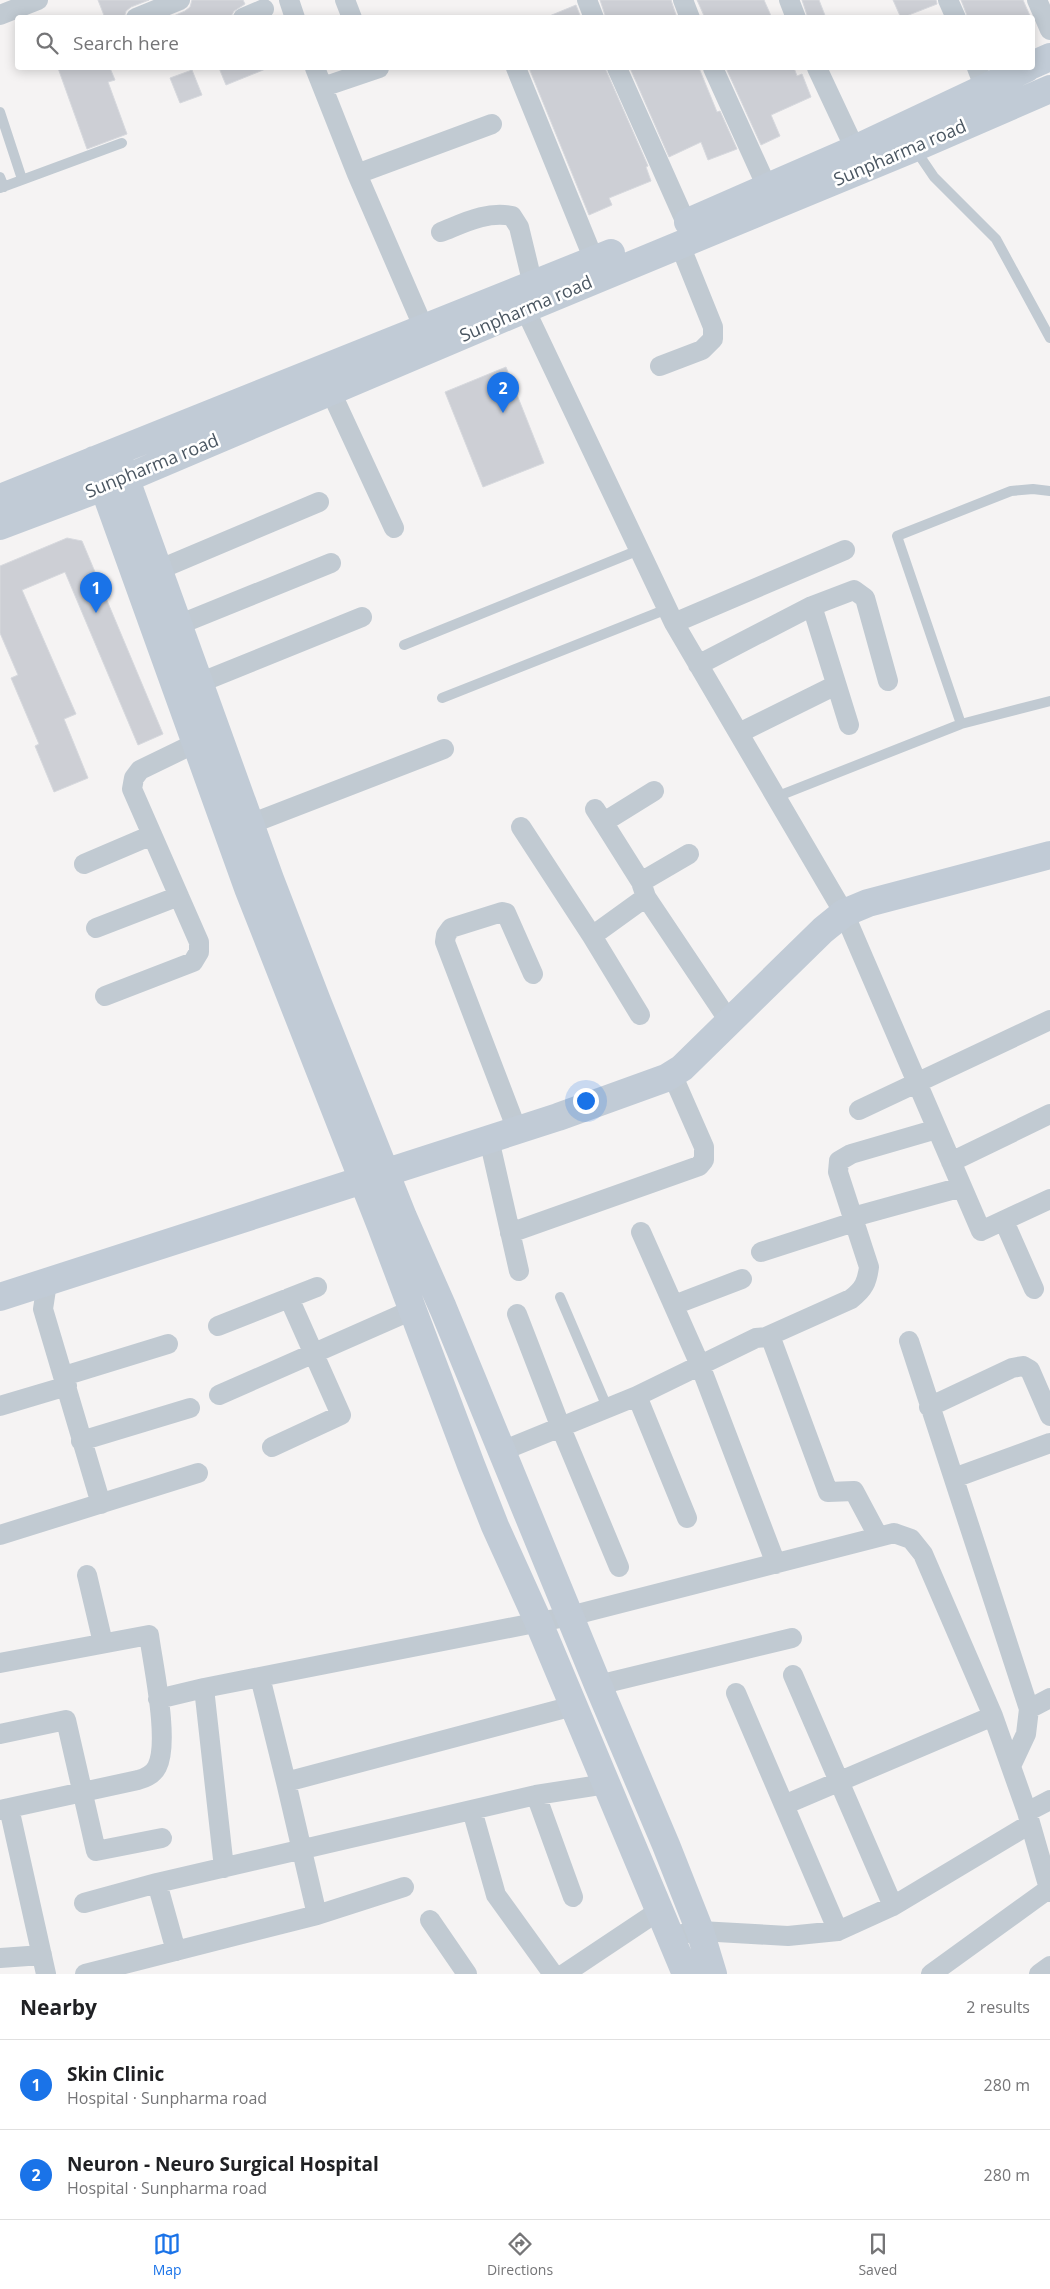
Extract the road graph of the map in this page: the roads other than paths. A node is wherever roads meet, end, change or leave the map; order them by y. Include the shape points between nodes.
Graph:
1 (38, 0) edge
2 (289, 0) edge
3 (345, 0) edge
4 (587, 0) edge
5 (683, 0) edge
6 (789, 0) edge
7 (948, 0) edge
8 (1037, 0) edge
9 (174, 5) edge
10 (264, 9) dead end
11 (0, 15) edge
12 (145, 15) edge
13 (250, 15) edge
14 (295, 15) edge
15 (351, 15) edge
16 (593, 15) edge
17 (689, 15) edge
18 (795, 15) edge
19 (955, 15) edge
20 (1050, 30) edge
21 (1050, 57) edge
22 (1035, 64) edge
23 (316, 70) edge
24 (370, 70) edge
25 (517, 70) edge
26 (618, 70) edge
27 (714, 70) edge
28 (818, 70) edge
29 (1017, 70) edge
30 (980, 77) edge
31 (322, 87) junction
32 (1050, 89) edge
33 (0, 112) edge
34 (492, 124) dead end
35 (907, 137) junction
36 (122, 143) dead end
37 (855, 148) junction
38 (357, 174) junction
39 (0, 177) edge
40 (22, 179) junction
41 (767, 186) junction
42 (2, 188) edge
43 (441, 232) dead end
44 (683, 234) junction
45 (594, 260) junction
46 (529, 297) junction
47 (1050, 338) edge
48 (429, 339) junction
49 (660, 366) dead end
50 (331, 392) junction
51 (105, 456) junction
52 (116, 482) junction
53 (1050, 491) edge
54 (0, 498) edge
55 (319, 502) dead end
56 (0, 526) edge
57 (394, 528) dead end
58 (639, 550) junction
59 (846, 550) dead end
60 (331, 563) dead end
61 (158, 570) junction
62 (812, 606) junction
63 (671, 616) junction
64 (362, 617) dead end
65 (178, 624) junction
66 (404, 645) dead end
67 (698, 665) junction
68 (888, 682) dead end
69 (199, 683) junction
70 (836, 685) junction
71 (442, 698) dead end
72 (1050, 701) edge
73 (961, 724) junction
74 (849, 725) dead end
75 (739, 733) junction
76 (207, 738) junction
77 (444, 749) dead end
78 (654, 791) dead end
79 (776, 797) junction
80 (250, 824) junction
81 (521, 827) dead end
82 (152, 835) junction
83 (689, 854) dead end
84 (1050, 855) edge
85 (84, 864) dead end
86 (1050, 870) edge
87 (644, 890) junction
88 (178, 896) junction
89 (846, 912) junction
90 (96, 928) dead end
91 (592, 936) junction
92 (533, 974) dead end
93 (105, 996) dead end
94 (640, 1016) dead end
95 (1050, 1020) edge
96 (729, 1021) junction
97 (672, 1074) junction
98 (917, 1083) junction
99 (859, 1110) dead end
100 (1050, 1114) edge
101 (937, 1129) junction
102 (517, 1130) junction
103 (489, 1139) junction
104 (951, 1162) junction
105 (374, 1177) junction
106 (962, 1187) junction
107 (1050, 1199) edge
108 (854, 1220) junction
109 (1004, 1220) junction
110 (510, 1232) junction
111 (641, 1232) dead end
112 (761, 1252) dead end
113 (519, 1271) dead end
114 (742, 1279) dead end
115 (46, 1283) junction
116 (317, 1287) dead end
117 (1034, 1289) dead end
118 (0, 1297) edge
119 (560, 1297) dead end
120 (289, 1298) junction
121 (674, 1305) junction
122 (412, 1310) junction
123 (517, 1314) dead end
124 (218, 1326) dead end
125 (766, 1336) junction
126 (909, 1340) dead end
127 (168, 1344) dead end
128 (314, 1352) junction
129 (700, 1365) junction
130 (65, 1381) junction
131 (219, 1395) dead end
132 (637, 1396) junction
133 (0, 1406) edge
134 (607, 1407) junction
135 (929, 1407) junction
136 (190, 1408) dead end
137 (1050, 1416) edge
138 (561, 1428) junction
139 (81, 1442) junction
140 (1050, 1443) edge
141 (272, 1447) dead end
142 (502, 1451) junction
143 (198, 1473) dead end
144 (954, 1478) junction
145 (101, 1504) junction
146 (687, 1518) dead end
147 (0, 1535) edge
148 (878, 1536) junction
149 (776, 1564) junction
150 (619, 1567) dead end
151 (87, 1575) dead end
152 (570, 1616) junction
153 (538, 1621) junction
154 (792, 1638) dead end
155 (103, 1643) junction
156 (0, 1663) edge
157 (792, 1675) dead end
158 (260, 1677) junction
159 (598, 1686) junction
160 (204, 1688) junction
161 (736, 1693) dead end
162 (1050, 1698) edge
163 (158, 1699) junction
164 (573, 1706) junction
165 (1029, 1710) junction
166 (993, 1716) junction
167 (0, 1734) edge
168 (1011, 1766) junction
169 (286, 1782) junction
170 (839, 1782) junction
171 (606, 1784) junction
172 (82, 1791) junction
173 (536, 1795) junction
174 (1050, 1800) edge
175 (784, 1805) junction
176 (4, 1809) edge
177 (472, 1810) junction
178 (1028, 1818) junction
179 (162, 1838) dead end
180 (302, 1850) junction
181 (224, 1868) junction
182 (157, 1883) junction
183 (404, 1887) dead end
184 (1050, 1890) edge
185 (573, 1897) dead end
186 (84, 1903) dead end
187 (893, 1906) junction
188 (660, 1910) junction
189 (317, 1915) junction
190 (430, 1920) dead end
191 (700, 1931) junction
192 (838, 1931) junction
193 (670, 1936) junction
194 (176, 1951) junction
195 (0, 1958) edge
196 (44, 1964) edge
197 (1050, 1966) edge
198 (85, 1974) edge
199 (467, 1974) edge
200 (553, 1974) edge
201 (564, 1974) edge
202 (686, 1974) edge
203 (714, 1974) edge
204 (931, 1974) edge
205 (1039, 1974) edge

1 - 11 street
2 - 14 street
3 - 15 street
4 - 16 street
5 - 17 street
6 - 18 street
7 - 19 street
8 - 20 street
9 - 12 street
10 - 13 street
21 - 22 street
23 - 31 street
24 - 31 street
25 - 45 street
26 - 44 street
27 - 41 street
28 - 37 street
29 - 30 street, Sunpharma road
30 - 35 street, Sunpharma road
31 - 38 street
32 - 35 street, Sunpharma road
33 - 40 lane
34 - 38 street
35 - 37 street, Sunpharma road
35 - 44 street, Sunpharma road
35 - 47 lane via 934,177 996,239
36 - 40 lane
37 - 41 street, Sunpharma road
38 - 48 street
39 - 42 lane
40 - 42 lane
41 - 44 street, Sunpharma road
43 - 46 street via 484,215 512,216 519,227
44 - 45 street, Sunpharma road
44 - 46 street, Sunpharma road
44 - 49 street via 713,327 713,340 702,350
45 - 46 street, Sunpharma road
46 - 48 street, Sunpharma road
46 - 58 street
48 - 50 street, Sunpharma road
48 - 51 street, Sunpharma road
50 - 52 street, Sunpharma road
50 - 57 street
51 - 52 street
51 - 54 street, Sunpharma road
52 - 56 street, Sunpharma road
52 - 61 street
52 - 76 street
53 - 73 lane via 1011,492 897,536
55 - 61 street
58 - 63 street
58 - 66 lane
59 - 63 street
60 - 65 street
61 - 65 street
62 - 67 street
62 - 68 street via 854,590 865,598
62 - 70 street
63 - 67 street
63 - 71 lane
64 - 69 street
65 - 69 street
67 - 75 street
69 - 76 street
70 - 74 street
70 - 75 street
72 - 73 lane
73 - 79 lane
75 - 79 street
76 - 80 street
76 - 82 street via 140,770 134,778 132,789
76 - 105 street via 255,906
77 - 80 street
78 - 87 street via 600,815
79 - 89 street
80 - 105 street via 317,1001
81 - 91 street
82 - 85 street
82 - 88 street
83 - 87 street
84 - 89 street via 868,902
86 - 89 street via 873,916
87 - 91 street
87 - 96 street
88 - 90 street
88 - 93 street via 199,942 199,952 193,962
89 - 96 street via 823,930
89 - 98 street
91 - 94 street
92 - 102 street via 506,913 451,928 446,934 445,942
95 - 98 street
96 - 97 street
97 - 102 street via 618,1097
97 - 110 street via 704,1148 704,1160 699,1166
98 - 99 street
98 - 101 street
100 - 104 street
101 - 104 street
101 - 108 street via 851,1154 839,1161 838,1172
102 - 103 street
103 - 105 street
103 - 110 street
104 - 106 street
105 - 115 street
105 - 122 street
105 - 142 street
106 - 108 street
106 - 109 street via 981,1231
107 - 109 street
108 - 112 street
108 - 125 street via 868,1267 867,1282 861,1292 852,1299
109 - 117 street
110 - 113 street
111 - 121 street
114 - 121 street
115 - 118 street
115 - 130 street via 43,1310
116 - 120 street
119 - 134 lane
120 - 124 street
120 - 128 street
121 - 129 street
122 - 128 street
122 - 153 street via 495,1526
123 - 138 street
125 - 129 street
125 - 148 street via 772,1341 828,1492 854,1491
126 - 135 street
127 - 130 street
128 - 131 street
128 - 141 street via 341,1415
129 - 132 street
129 - 149 street
130 - 133 street
130 - 139 street
132 - 134 street
132 - 146 street
134 - 138 street
135 - 137 street via 1012,1368 1023,1366 1030,1370
135 - 144 street
136 - 139 street
138 - 142 street
138 - 150 street
139 - 145 street
140 - 144 street
142 - 152 street
143 - 145 street
144 - 165 street
145 - 147 street
148 - 149 street
148 - 166 street via 894,1533 911,1539 923,1554
149 - 152 street
151 - 155 street
152 - 153 street
152 - 159 street
153 - 158 street
153 - 164 street
154 - 159 street
155 - 156 street
155 - 163 street via 149,1635
157 - 170 street
158 - 160 street
158 - 169 street
159 - 191 street
160 - 163 street
160 - 181 street
161 - 175 street
162 - 165 street
163 - 172 street via 162,1737 157,1768 138,1780
164 - 169 street
164 - 171 street
165 - 168 street via 1026,1734
166 - 168 street
166 - 170 street
167 - 172 street via 66,1720
168 - 178 street
169 - 180 street
170 - 175 street
170 - 187 street
171 - 173 street
171 - 188 street
172 - 176 street
172 - 179 street via 96,1851
173 - 177 street
173 - 185 street
174 - 178 street
175 - 192 street
176 - 196 street
177 - 180 street
177 - 200 street via 496,1895
178 - 184 street
178 - 187 street
180 - 181 street
180 - 189 street
181 - 182 street
182 - 186 street
182 - 194 street
183 - 189 street
184 - 204 street
187 - 192 street
188 - 193 street
188 - 201 street
189 - 194 street
190 - 199 street
191 - 192 street via 788,1936
191 - 193 street
191 - 203 street
193 - 202 street
194 - 198 street
195 - 196 street
197 - 205 street

